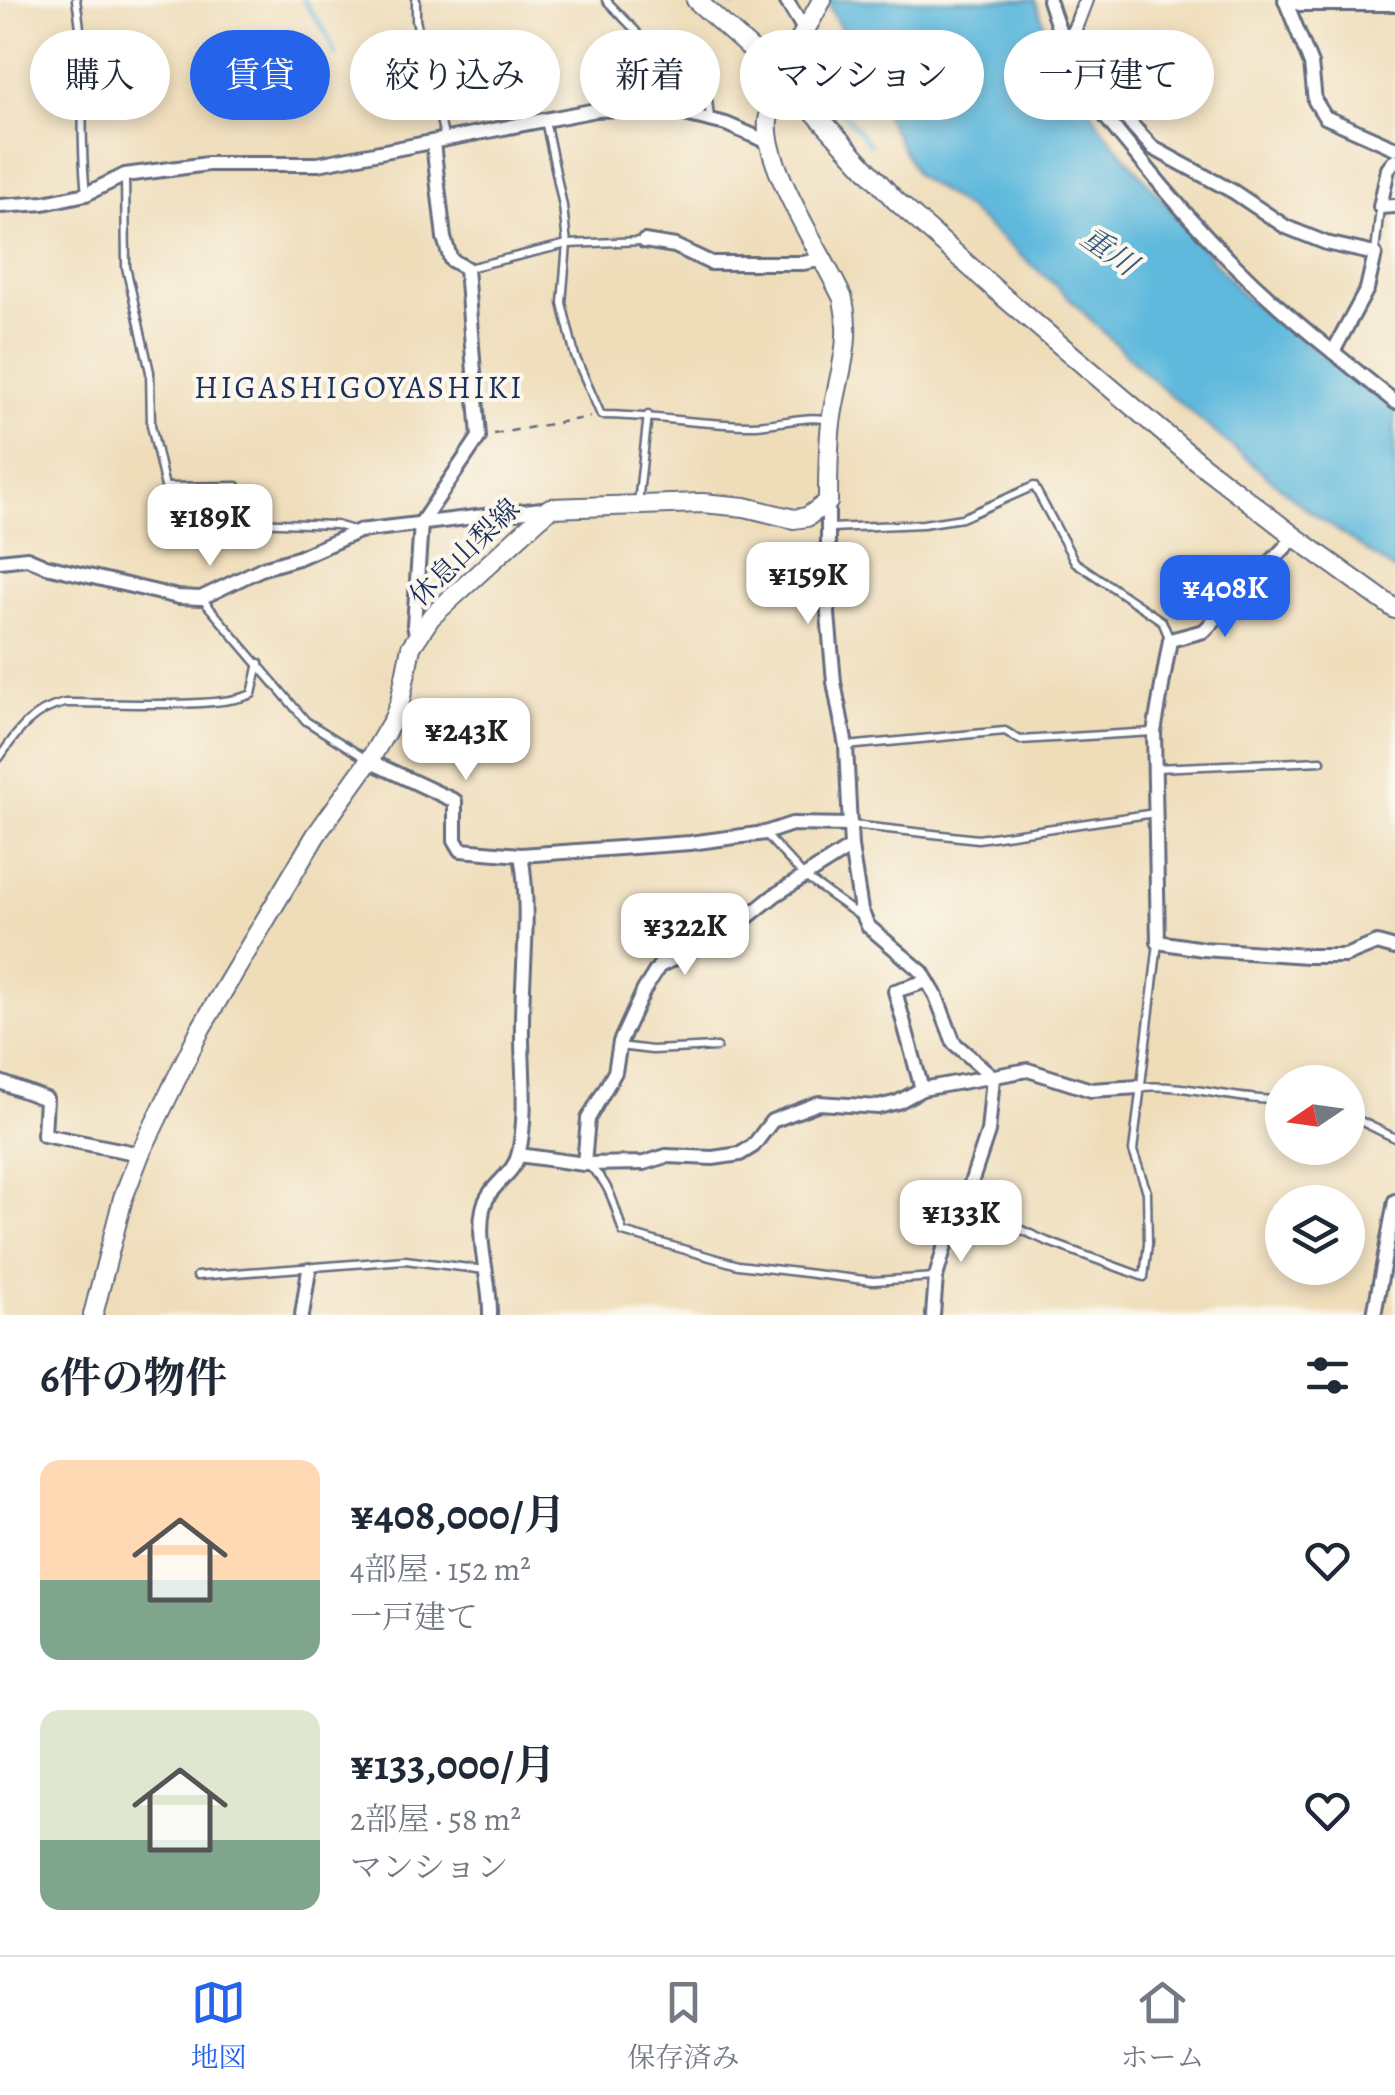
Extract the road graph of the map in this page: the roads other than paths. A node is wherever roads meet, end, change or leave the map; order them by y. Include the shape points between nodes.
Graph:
1 (76, 0) edge
2 (416, 0) edge
3 (606, 0) edge
4 (696, 0) edge
5 (786, 0) edge
6 (822, 0) edge
7 (1050, 0) edge
8 (1086, 0) edge
9 (1285, 0) edge
10 (1395, 4) edge
11 (807, 27) junction
12 (635, 30) edge
13 (806, 30) edge
14 (1062, 30) edge
15 (1074, 30) edge
16 (740, 39) edge
17 (544, 120) joint
18 (710, 120) edge
19 (770, 120) edge
20 (822, 120) edge
21 (1109, 120) edge
22 (1127, 120) edge
23 (439, 142) junction
24 (768, 142) junction
25 (1395, 148) edge
26 (1395, 160) edge
27 (125, 175) junction
28 (86, 194) junction
29 (0, 206) edge
30 (1380, 206) junction
31 (1395, 206) edge
32 (644, 241) joint
33 (566, 244) junction
34 (1375, 254) junction
35 (825, 259) junction
36 (466, 268) junction
37 (1334, 352) junction
38 (1395, 402) edge
39 (648, 415) junction
40 (832, 420) junction
41 (828, 502) junction
42 (638, 503) junction
43 (550, 508) junction
44 (422, 524) junction
45 (830, 528) junction
46 (359, 532) junction
47 (1295, 538) junction
48 (0, 561) edge
49 (201, 598) junction
50 (1395, 609) edge
51 (418, 638) junction
52 (1170, 640) junction
53 (258, 663) junction
54 (1154, 732) junction
55 (846, 746) junction
56 (0, 756) edge
57 (369, 761) junction
58 (1321, 761) dead end
59 (1154, 768) junction
60 (1154, 813) junction
61 (851, 825) junction
62 (765, 833) junction
63 (851, 847) junction
64 (521, 855) junction
65 (805, 876) junction
66 (866, 921) junction
67 (1158, 942) junction
68 (1395, 948) edge
69 (927, 981) junction
70 (619, 1046) junction
71 (717, 1046) dead end
72 (994, 1077) junction
73 (0, 1082) edge
74 (1140, 1087) junction
75 (922, 1089) junction
76 (1265, 1101) edge
77 (1365, 1123) edge
78 (1395, 1138) edge
79 (140, 1154) junction
80 (519, 1155) junction
81 (584, 1164) junction
82 (1395, 1201) edge
83 (964, 1204) junction
84 (309, 1270) junction
85 (486, 1270) junction
86 (197, 1276) dead end
87 (936, 1278) junction
88 (93, 1315) edge
89 (302, 1315) edge
90 (490, 1315) edge
91 (933, 1315) edge
92 (1374, 1315) edge

1 - 28 lane via 84,54
2 - 23 lane
3 - 12 lane
4 - 16 main road
5 - 11 street
6 - 11 main road
7 - 14 street
8 - 15 street
9 - 10 street
9 - 25 street via 1325,117
11 - 13 main road
17 - 23 street
17 - 33 lane
18 - 24 street
19 - 24 main road
20 - 47 main road via 895,200
21 - 37 street via 1217,252
22 - 34 street via 1153,148 1286,228
23 - 27 street via 318,164 208,164
23 - 36 street via 444,238 451,260
24 - 35 main road
26 - 30 street
27 - 28 street
27 - 46 lane via 126,266 150,372 151,425 165,487 237,486 245,519 252,522
28 - 29 street
30 - 31 street
30 - 34 lane
32 - 33 lane
32 - 35 street via 676,246 712,263
33 - 36 lane
33 - 39 lane via 562,303 601,415
34 - 37 street via 1367,289
35 - 40 main road via 848,322
36 - 44 street via 479,437
37 - 38 street
39 - 40 lane via 750,425
39 - 42 lane
40 - 41 main road
41 - 42 main road, 休息山梨線 via 794,519 745,507
41 - 45 street
42 - 43 main road, 休息山梨線
43 - 44 street
43 - 51 main road, 休息山梨線 via 431,617
44 - 46 street
44 - 51 street
45 - 52 lane via 962,518 1034,486 1075,562 1162,621
45 - 55 street via 828,614
46 - 49 street
47 - 50 main road
47 - 52 street via 1204,631
48 - 49 street via 27,558 178,598
49 - 53 lane
51 - 57 main road, 休息山梨線 via 400,702
52 - 54 street
53 - 56 lane via 252,694 242,698 45,707
53 - 57 lane via 306,722
54 - 55 lane via 1020,740 1005,731
54 - 59 street
55 - 61 street
57 - 64 street via 455,800 461,850
57 - 79 main road, 休息山梨線 via 316,835 201,1028
58 - 59 lane
59 - 60 street
60 - 61 lane via 978,839
60 - 67 street
61 - 62 street via 792,824
61 - 63 street
62 - 64 street
62 - 65 lane
63 - 65 street
63 - 66 street
64 - 80 street via 526,882
65 - 66 lane
65 - 70 street via 730,931 659,966
66 - 69 street
67 - 68 street via 1326,956 1377,943
67 - 74 lane
69 - 72 street via 954,1043
69 - 75 street via 895,990
70 - 71 lane
70 - 81 street via 614,1072 588,1119
72 - 74 street via 1028,1070 1091,1090
72 - 75 street
72 - 83 street via 988,1132
73 - 79 street via 46,1099 44,1135
74 - 76 lane
74 - 83 lane via 1134,1151 1148,1192 1144,1277
75 - 81 street via 878,1107 819,1103 772,1121 740,1154
77 - 78 lane
79 - 88 main road, 休息山梨線
80 - 81 street
80 - 85 street via 485,1200
81 - 87 lane via 599,1174 624,1232 738,1265 873,1281
82 - 92 street
83 - 87 street via 951,1224
84 - 85 lane via 405,1260
84 - 86 lane
84 - 89 street
85 - 90 street
87 - 91 street

